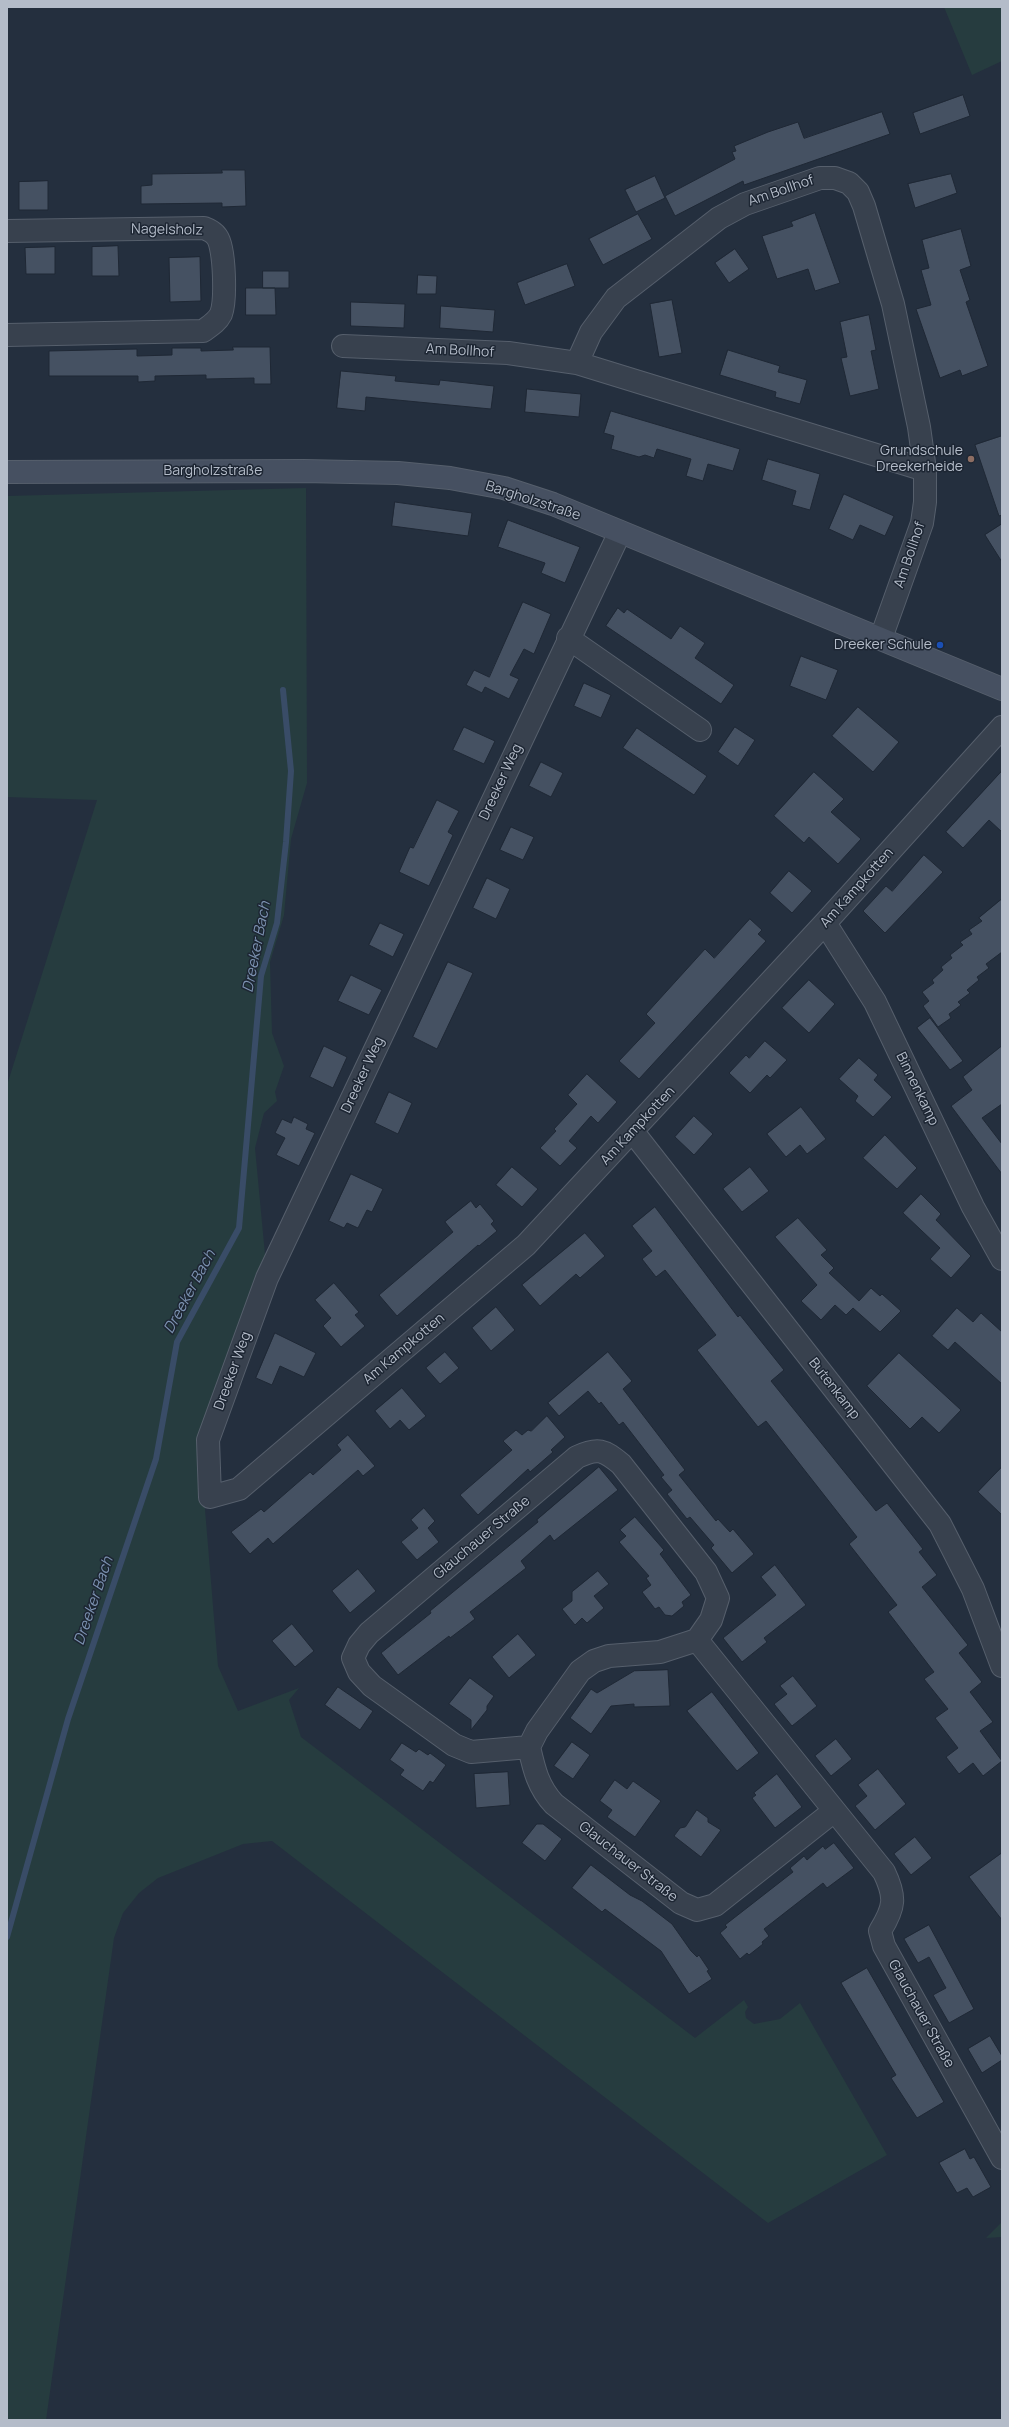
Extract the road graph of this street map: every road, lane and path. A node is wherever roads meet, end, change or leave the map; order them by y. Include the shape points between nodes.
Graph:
1 (7, 231) edge
2 (7, 335) edge
3 (343, 346) dead end
4 (577, 363) junction
5 (925, 470) junction
6 (7, 472) edge
7 (620, 532) junction
8 (568, 638) junction
9 (881, 638) junction
10 (1002, 689) edge
11 (1002, 727) edge
12 (700, 730) dead end
13 (825, 923) junction
14 (633, 1132) junction
15 (1002, 1259) edge
16 (239, 1489) joint
17 (696, 1640) junction
18 (1002, 1666) edge
19 (529, 1747) junction
20 (834, 1811) junction
21 (1002, 2158) edge

1 - 2 street, Nagelsholz via 204,228 218,237 222,251 224,303 220,315 203,331
3 - 4 street, Am Bollhof via 508,353
4 - 5 street, Am Bollhof
4 - 5 street, Am Bollhof via 591,332 616,298 720,218 752,201 820,178 835,178 850,184 858,192 864,206 893,304 919,427
5 - 9 street, Am Bollhof via 922,523
6 - 7 main road, Bargholzstraße via 304,471 398,473 450,478 504,488 553,504
7 - 8 street, Dreeker Weg
7 - 9 main road, Bargholzstraße
8 - 12 street
8 - 16 street, Dreeker Weg via 267,1278 208,1440 210,1496
9 - 10 main road, Bargholzstraße
11 - 13 street, Am Kampkotten
13 - 14 street, Am Kampkotten
13 - 15 street, Binnenkamp via 875,1002 973,1207
14 - 16 street, Am Kampkotten via 526,1245
14 - 18 street, Butenkamp via 940,1524 973,1589
17 - 19 street via 660,1652 609,1656 594,1661 580,1671 537,1731
17 - 19 street, Glauchauer Straße via 712,1620 718,1598 706,1572 621,1464 606,1452 591,1450 577,1457 369,1633 353,1658 359,1672 372,1686 454,1745 471,1752
17 - 20 street, Glauchauer Straße
19 - 20 street, Glauchauer Straße via 543,1793 554,1804 680,1903 697,1910 715,1904
20 - 21 street, Glauchauer Straße via 884,1872 893,1891 891,1913 880,1931 884,1946

